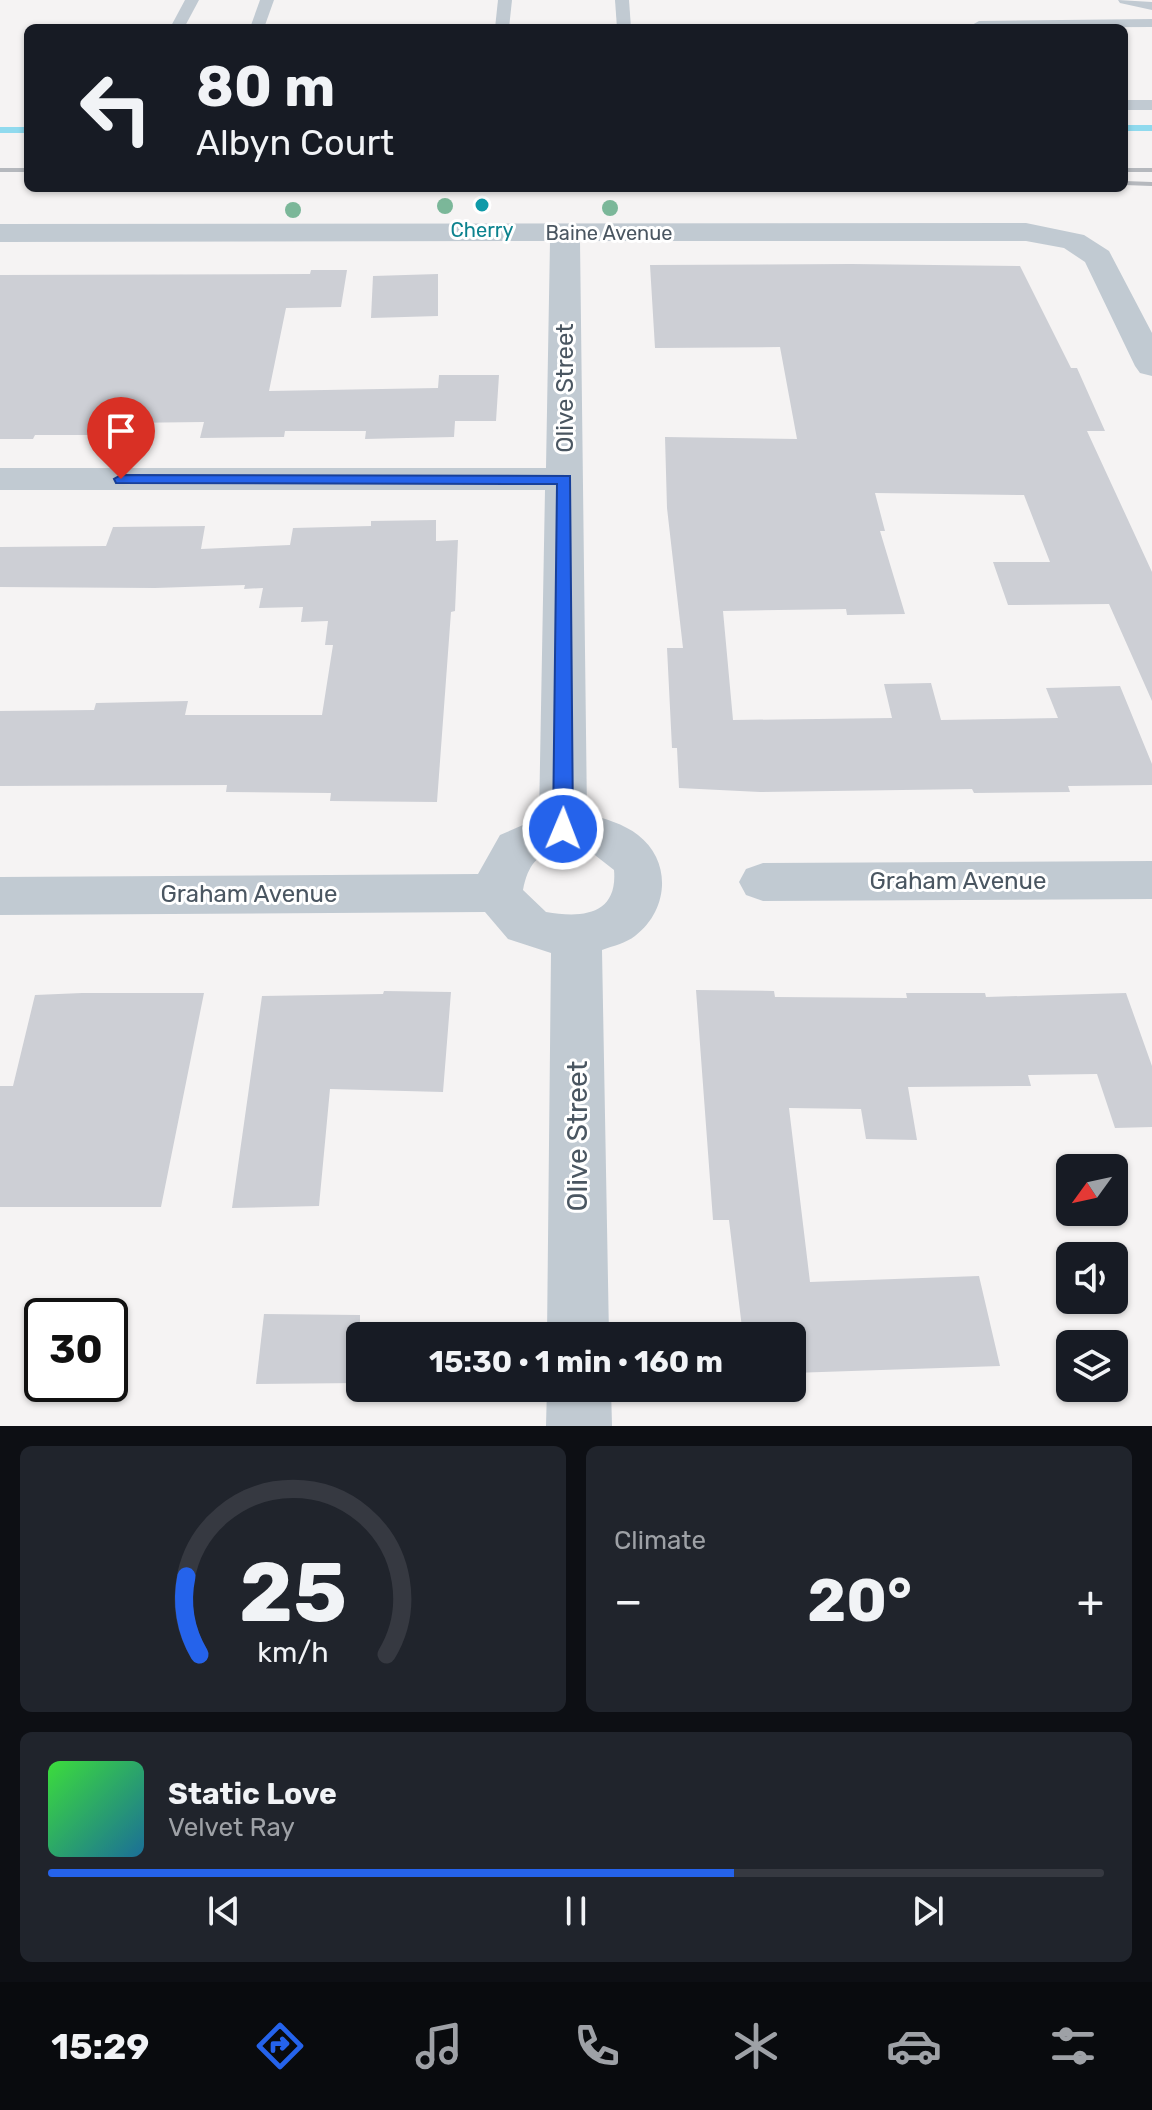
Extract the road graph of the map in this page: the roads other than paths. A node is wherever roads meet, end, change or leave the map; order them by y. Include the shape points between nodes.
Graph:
1 (192, 0) edge
2 (267, 0) edge
3 (505, 0) edge
4 (622, 0) edge
5 (1125, 0) edge
6 (1148, 3) edge
7 (1152, 23) edge
8 (179, 24) edge
9 (258, 24) edge
10 (502, 24) edge
11 (624, 24) edge
12 (1066, 24) edge
13 (1128, 105) edge
14 (1152, 105) edge
15 (0, 233) edge
16 (565, 234) junction
17 (1152, 366) edge
18 (0, 479) edge
19 (565, 479) junction
20 (563, 829) junction
21 (1152, 880) edge
22 (763, 882) dead end
23 (498, 893) junction
24 (0, 896) edge
25 (576, 936) junction
26 (578, 1322) edge
27 (579, 1402) edge
28 (579, 1426) edge

1 - 8 lane
2 - 9 lane
3 - 10 lane
4 - 11 lane
5 - 6 lane
7 - 12 lane
13 - 14 lane
15 - 16 street, Baine Avenue
16 - 17 street, Baine Avenue via 1026,232 1073,241 1098,257
16 - 19 street, Olive Street
18 - 19 street
19 - 20 street, Olive Street
20 - 23 street via 515,847 503,864
20 - 25 street via 602,835 621,846 634,862 639,880 635,901 623,917 603,930
21 - 22 street, Graham Avenue
23 - 24 street, Graham Avenue
23 - 25 street via 512,914 530,927
25 - 26 street, Olive Street
27 - 28 street

